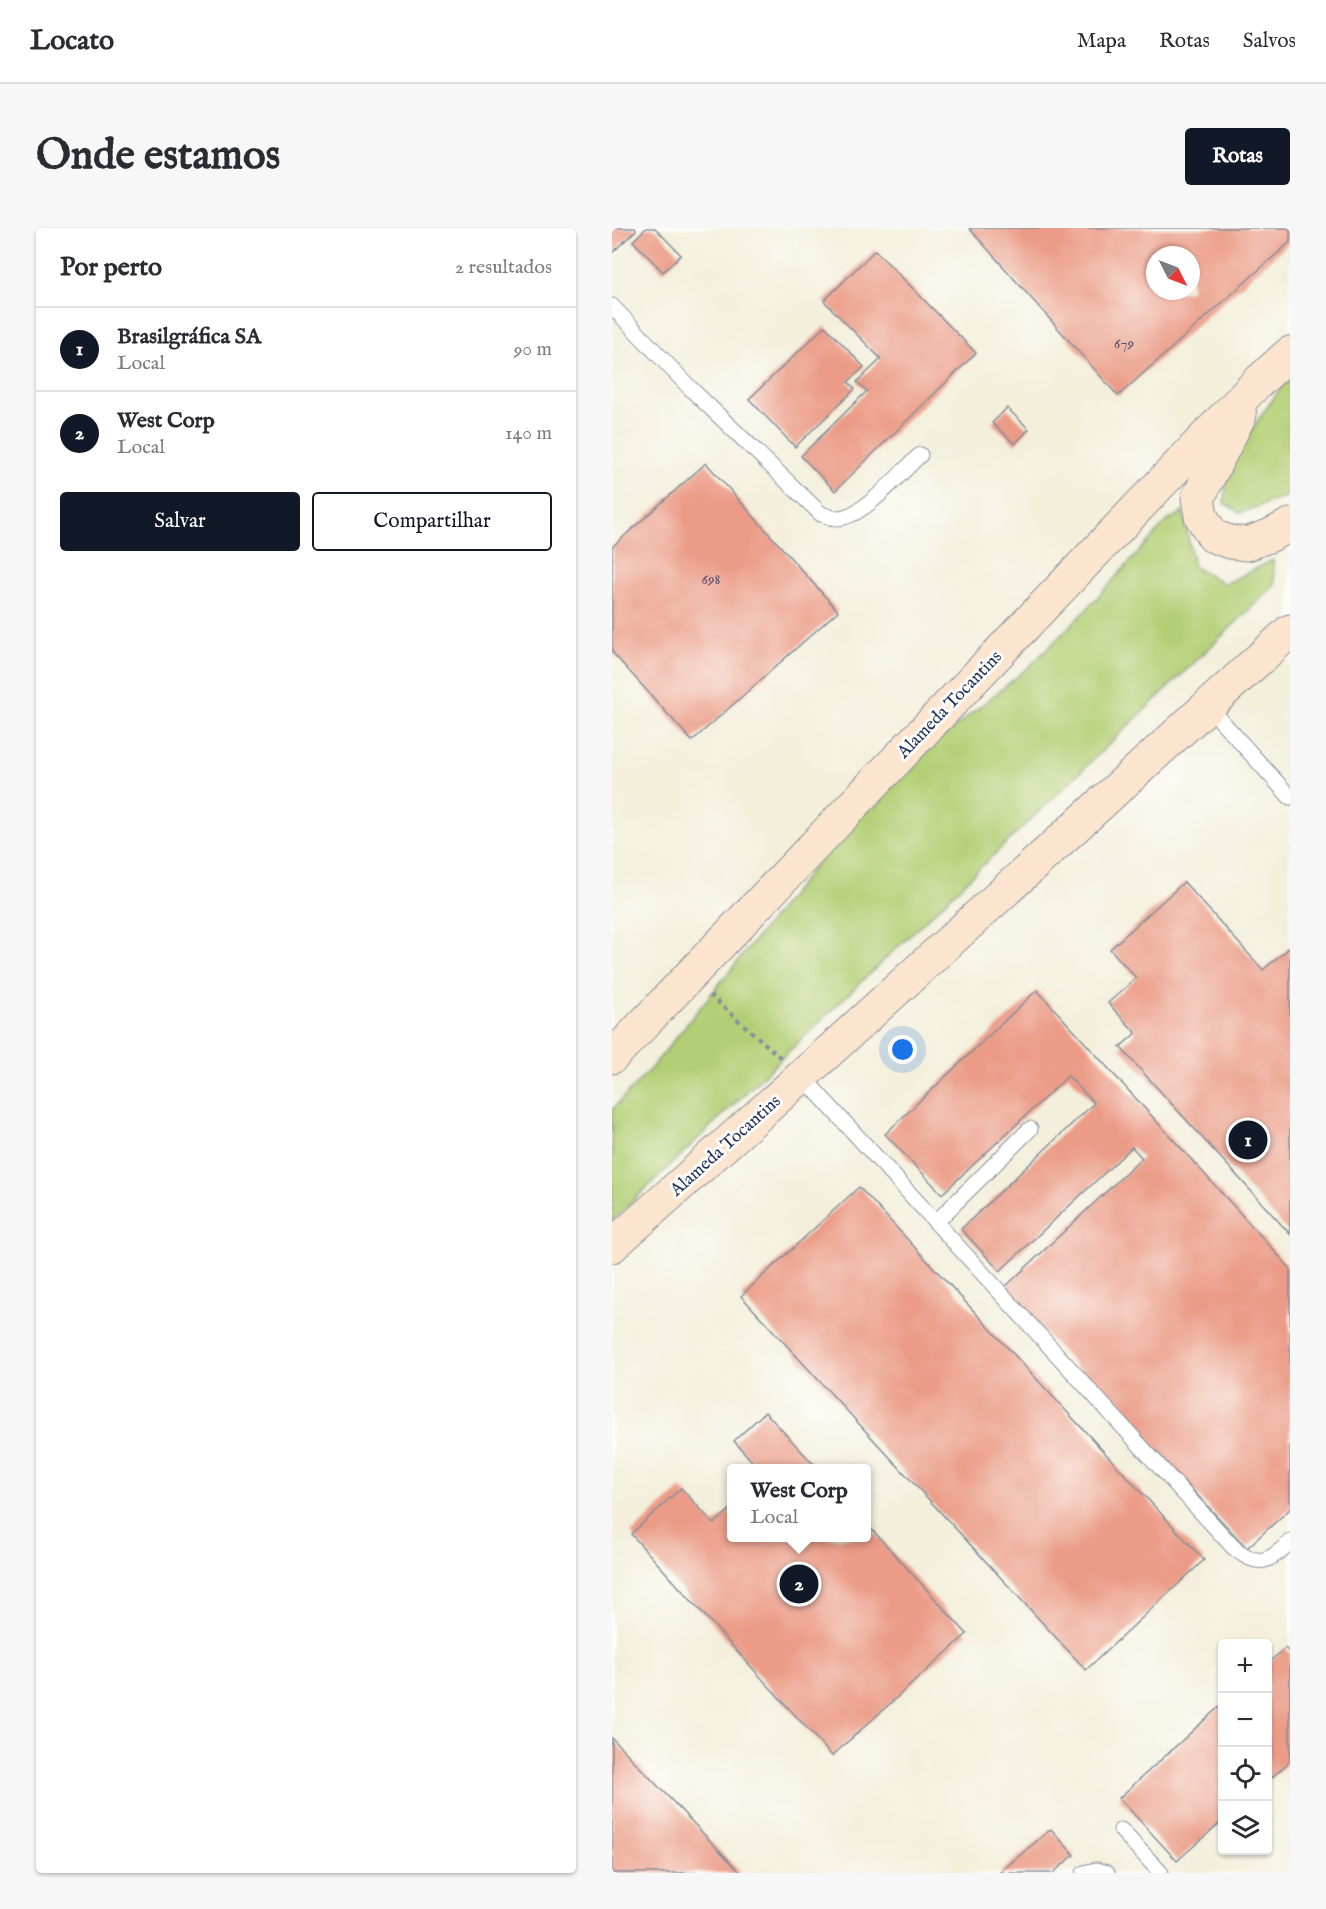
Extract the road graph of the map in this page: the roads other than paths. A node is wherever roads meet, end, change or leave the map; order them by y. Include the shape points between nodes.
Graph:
1 (612, 306) edge
2 (1290, 353) edge
3 (1256, 384) junction
4 (920, 454) dead end
5 (1290, 525) edge
6 (1290, 631) edge
7 (1207, 705) junction
8 (1290, 796) edge
9 (612, 1058) edge
10 (802, 1076) junction
11 (1030, 1129) dead end
12 (936, 1222) junction
13 (612, 1246) edge
14 (1290, 1542) edge
15 (1121, 1830) dead end
16 (1084, 1873) edge
17 (1107, 1873) edge
18 (1161, 1873) edge

1 - 4 lane via 690,388 821,514 836,518 864,508
2 - 3 main road, Alameda Tocantins
3 - 5 main road via 1198,498 1201,516 1213,536 1247,544
3 - 9 main road, Alameda Tocantins
6 - 7 main road, Alameda Tocantins
7 - 8 lane
7 - 10 main road, Alameda Tocantins
10 - 12 lane
10 - 13 main road, Alameda Tocantins
11 - 12 lane
12 - 14 lane via 1245,1558 1260,1562 1274,1557
15 - 18 lane
16 - 17 lane

